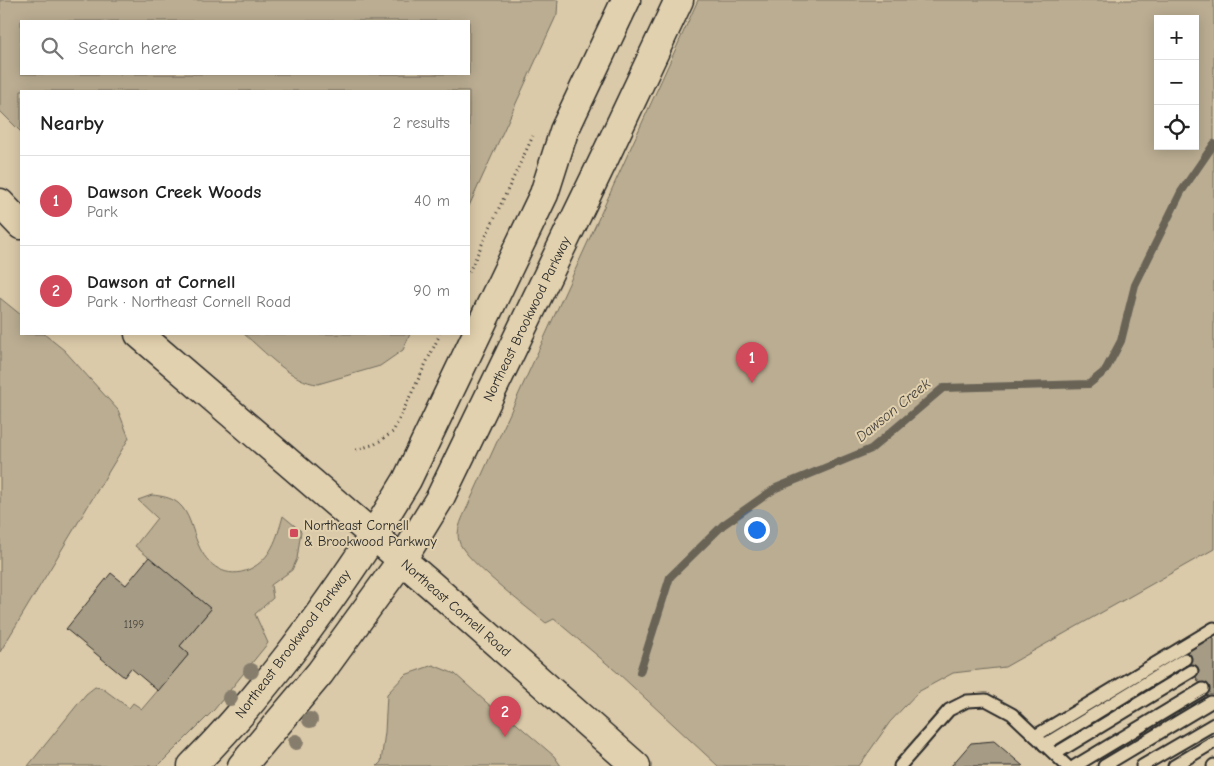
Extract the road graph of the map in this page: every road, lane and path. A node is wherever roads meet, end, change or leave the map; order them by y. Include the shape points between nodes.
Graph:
1 (626, 0) edge
2 (678, 0) edge
3 (0, 203) edge
4 (20, 223) edge
5 (140, 335) edge
6 (440, 335) edge
7 (356, 450) dead end
8 (372, 536) junction
9 (402, 560) junction
10 (1214, 628) edge
11 (1185, 658) dead end
12 (1192, 671) dead end
13 (1203, 689) dead end
14 (1211, 702) dead end
15 (1214, 724) edge
16 (1035, 736) junction
17 (1214, 742) edge
18 (1044, 745) junction
19 (1055, 754) junction
20 (192, 766) edge
21 (242, 766) edge
22 (636, 766) edge
23 (900, 766) edge
24 (1067, 766) edge
25 (1075, 766) edge
26 (1104, 766) edge
27 (1142, 766) edge
28 (1174, 766) edge

1 - 8 main road, Northeast Brookwood Parkway via 564,131 544,194 407,480
2 - 9 main road, Northeast Brookwood Parkway via 440,498
3 - 4 main road
5 - 8 main road, Northeast Cornell Road
6 - 7 path via 393,432 375,444
8 - 9 main road, Northeast Cornell Road
8 - 20 main road, Northeast Brookwood Parkway via 336,592 257,695
9 - 21 main road, Northeast Brookwood Parkway via 320,672
9 - 22 main road, Northeast Cornell Road
10 - 16 lane
11 - 18 lane
12 - 19 lane
13 - 25 lane
14 - 26 lane
15 - 27 lane
16 - 18 lane
16 - 23 lane via 1012,714 986,700 967,701 949,710
17 - 28 lane
18 - 19 lane
19 - 24 lane

